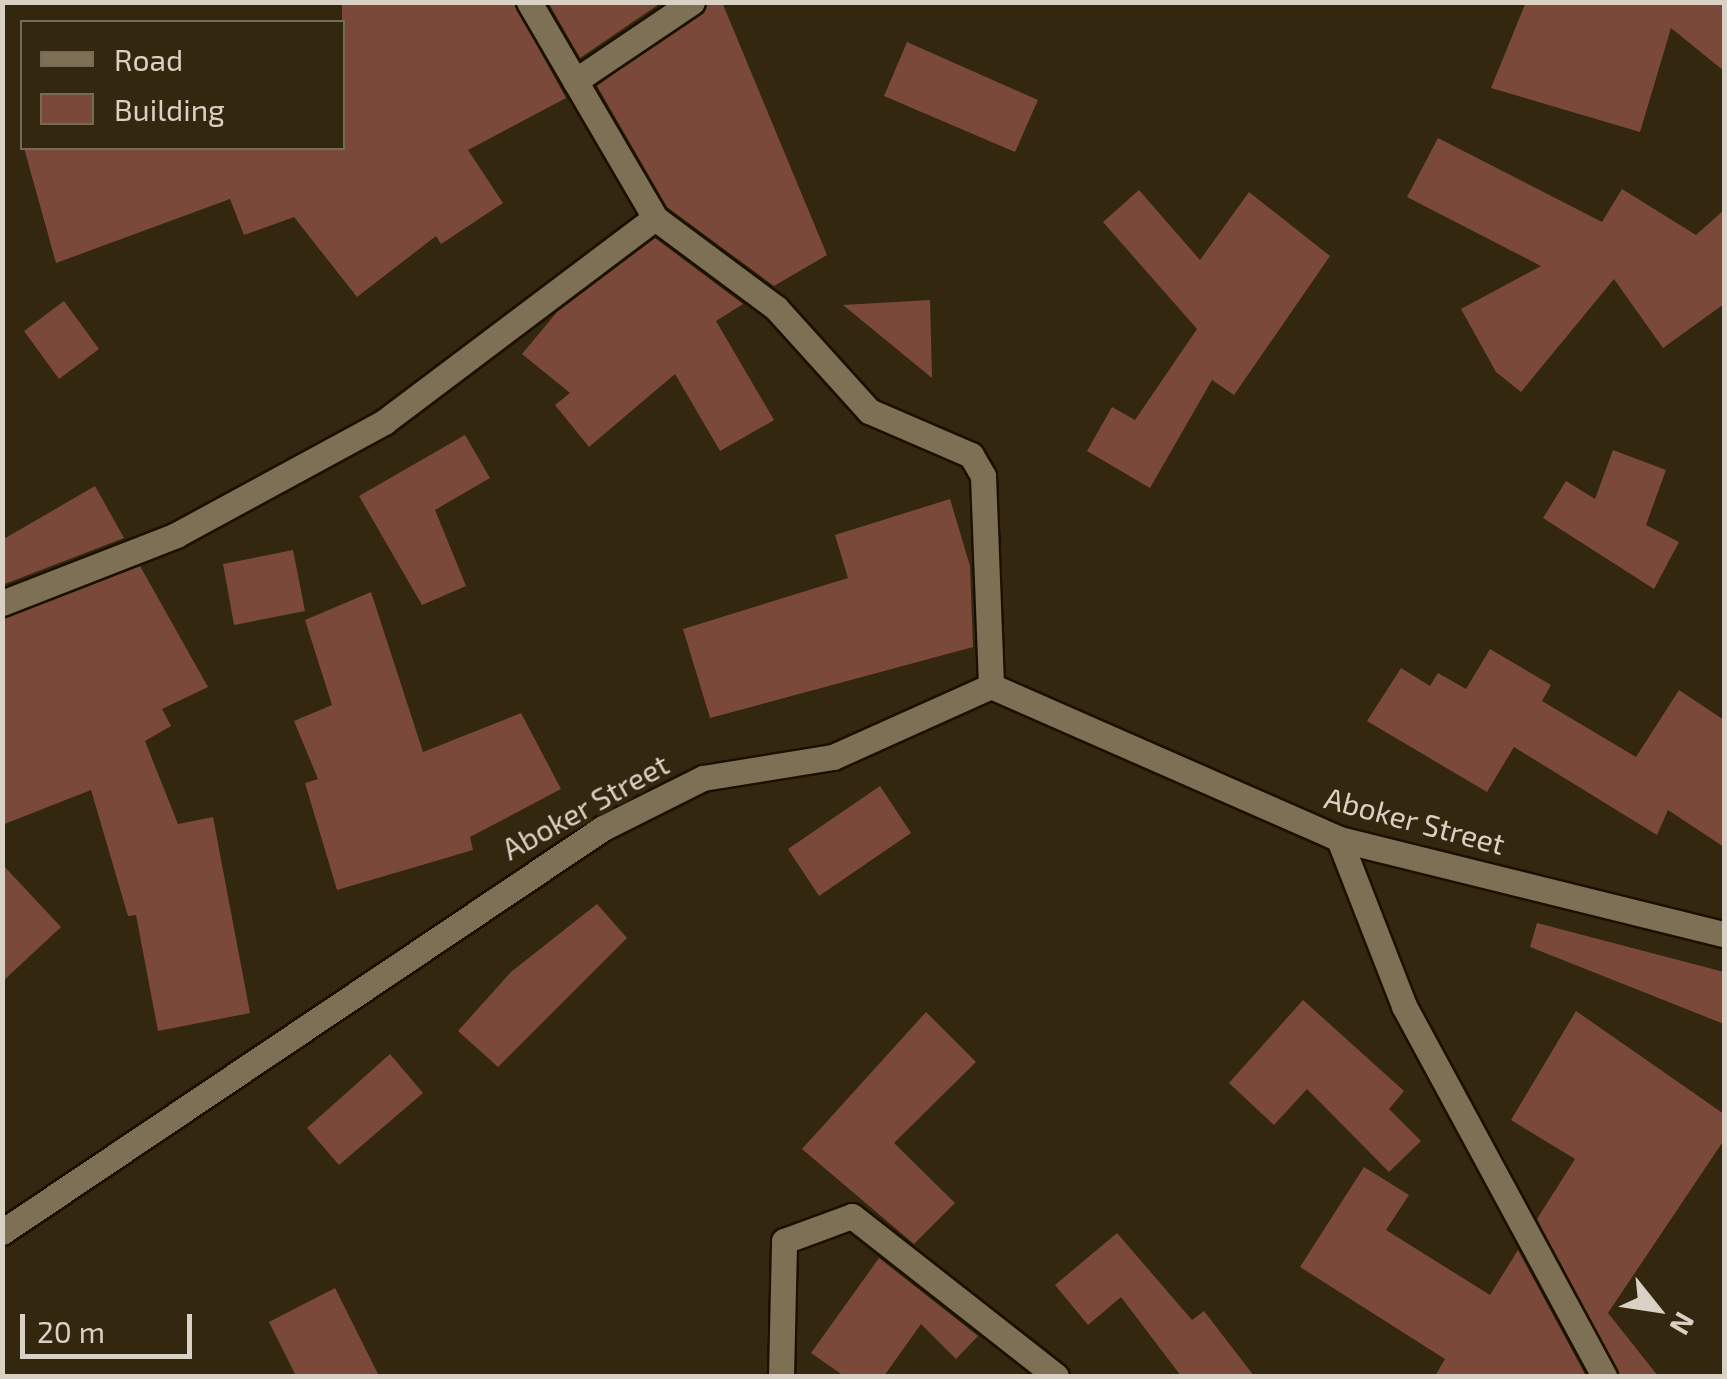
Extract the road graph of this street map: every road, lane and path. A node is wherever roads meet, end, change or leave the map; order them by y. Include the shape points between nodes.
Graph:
1 (529, 2) edge
2 (692, 2) edge
3 (575, 81) junction
4 (655, 218) junction
5 (2, 603) edge
6 (991, 686) junction
7 (1339, 839) junction
8 (1724, 934) edge
9 (2, 1232) edge
10 (781, 1376) edge
11 (1056, 1376) edge
12 (1604, 1376) edge

1 - 3 street
2 - 3 street
3 - 4 street
4 - 5 street via 384,422 176,535
4 - 6 street via 776,308 868,411 971,455 983,476
6 - 7 street, Aboker Street
6 - 9 street, Aboker Street via 833,758 703,778 604,828
7 - 8 street, Aboker Street
7 - 12 street via 1404,1006
10 - 11 street via 784,1241 852,1216

